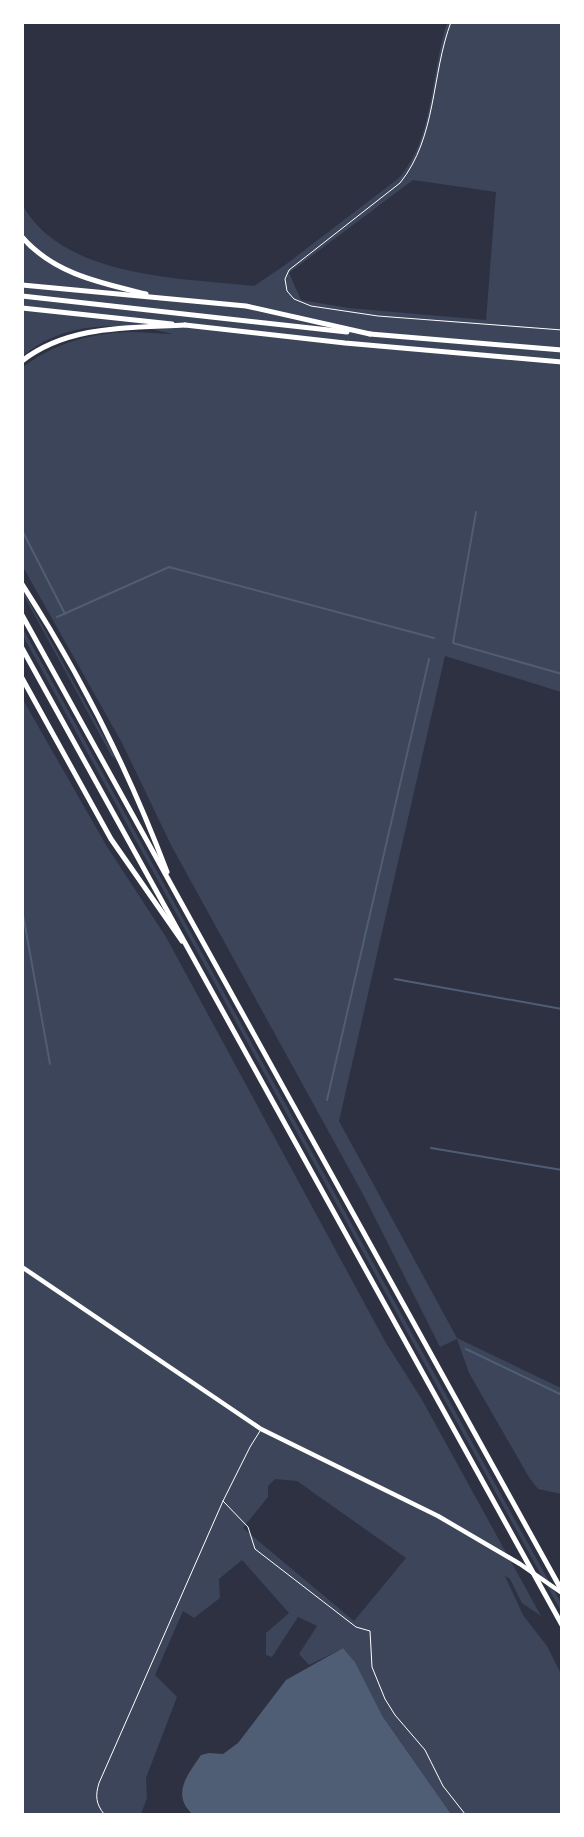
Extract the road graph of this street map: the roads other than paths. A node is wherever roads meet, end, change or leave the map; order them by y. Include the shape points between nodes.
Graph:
1 (22, 237) edge
2 (22, 285) edge
3 (22, 296) edge
4 (162, 298) junction
5 (22, 308) edge
6 (185, 326) junction
7 (370, 334) junction
8 (562, 350) edge
9 (22, 362) edge
10 (562, 362) edge
11 (22, 578) edge
12 (22, 584) edge
13 (32, 598) junction
14 (22, 615) edge
15 (22, 648) edge
16 (22, 678) edge
17 (22, 685) edge
18 (54, 737) junction
19 (174, 889) junction
20 (196, 960) junction
21 (22, 1267) edge
22 (262, 1429) junction
23 (223, 1501) junction
24 (562, 1592) edge
25 (562, 1625) edge
26 (104, 1814) edge
27 (465, 1814) edge

1 - 4 highway via 54,264 80,276
2 - 4 highway
3 - 7 highway
4 - 7 highway via 246,306
5 - 6 highway
6 - 9 highway via 78,334 49,344
6 - 10 highway
7 - 8 highway
11 - 13 highway
12 - 13 highway
13 - 19 highway via 131,781
14 - 19 highway
15 - 20 highway
16 - 18 highway
17 - 18 highway
18 - 20 highway via 115,846
19 - 24 highway
20 - 25 highway
21 - 22 main road
22 - 23 lane
22 - 24 main road via 412,1503
23 - 26 lane via 99,1783 96,1794 98,1806
23 - 27 lane via 248,1527 255,1549 356,1627 370,1631 372,1667 385,1699 425,1750 443,1786

